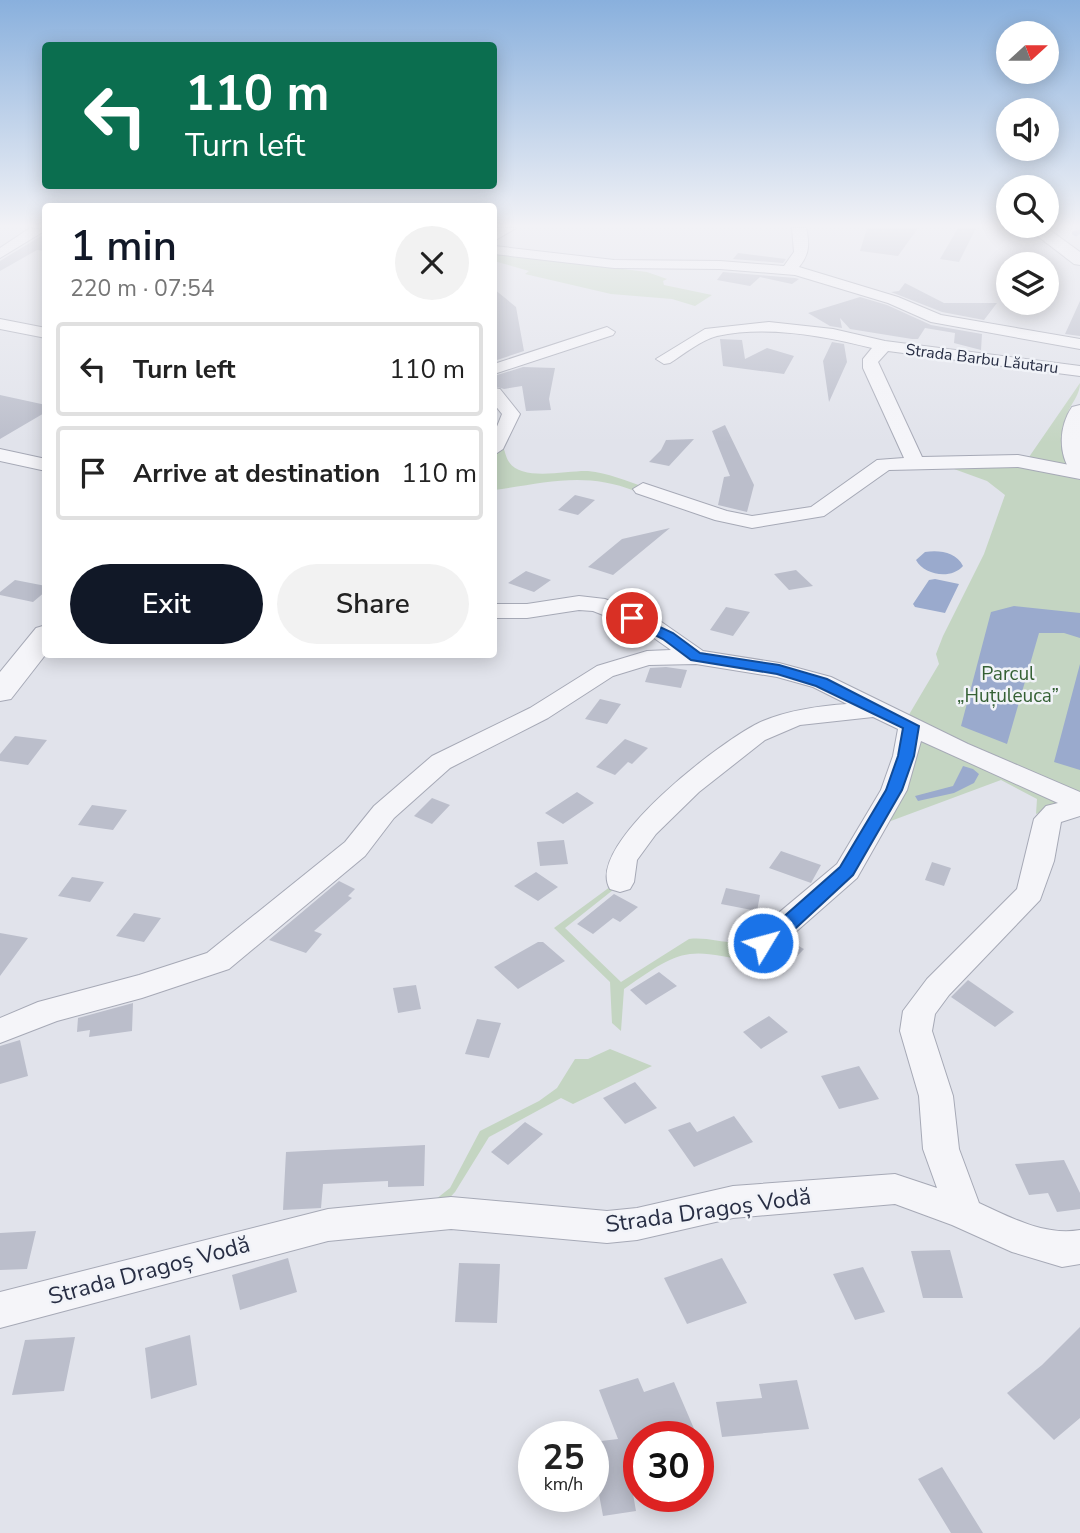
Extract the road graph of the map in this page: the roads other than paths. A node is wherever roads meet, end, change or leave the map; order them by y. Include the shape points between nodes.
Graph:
1 (892, 300) edge
2 (0, 324) edge
3 (42, 332) edge
4 (607, 332) dead end
5 (1080, 344) edge
6 (885, 346) junction
7 (664, 359) dead end
8 (497, 368) edge
9 (1080, 371) edge
10 (497, 397) edge
11 (1080, 412) edge
12 (497, 444) edge
13 (0, 455) edge
14 (915, 462) junction
15 (42, 464) edge
16 (1080, 467) edge
17 (1080, 473) edge
18 (643, 489) dead end
19 (497, 611) edge
20 (42, 639) edge
21 (696, 657) junction
22 (0, 692) edge
23 (878, 709) junction
24 (911, 726) junction
25 (1080, 802) edge
26 (1080, 807) edge
27 (620, 882) dead end
28 (763, 943) dead end
29 (0, 1031) edge
30 (965, 1214) junction
31 (1080, 1247) edge
32 (0, 1310) edge

1 - 5 street via 937,319
2 - 3 street
4 - 8 street
6 - 7 street, Strada Barbu Lăutaru via 806,330 754,327 702,335
6 - 9 street, Strada Barbu Lăutaru
6 - 14 street, Strada Barbu Lăutaru via 870,362 872,374
10 - 12 street via 511,414
11 - 16 street via 1072,437
13 - 15 street
14 - 17 street via 1018,461
14 - 18 street via 884,464 817,513 772,520 740,521
19 - 21 street via 597,604 652,626
20 - 22 street
21 - 23 street via 822,682
21 - 29 street via 647,658 605,671 539,713 441,762 384,812 355,849 218,961 49,1011
23 - 24 street
23 - 27 street via 789,720 743,741 706,769 643,832 623,860
24 - 25 street
24 - 28 street via 894,790 847,871
26 - 30 street via 1056,812 1048,819 1030,893 919,1010 916,1031 936,1096 941,1149
30 - 31 street, Strada Dragoș Vodă via 1062,1250
30 - 32 street, Strada Dragoș Vodă via 895,1189 733,1202 607,1227 451,1213 393,1217 284,1235

